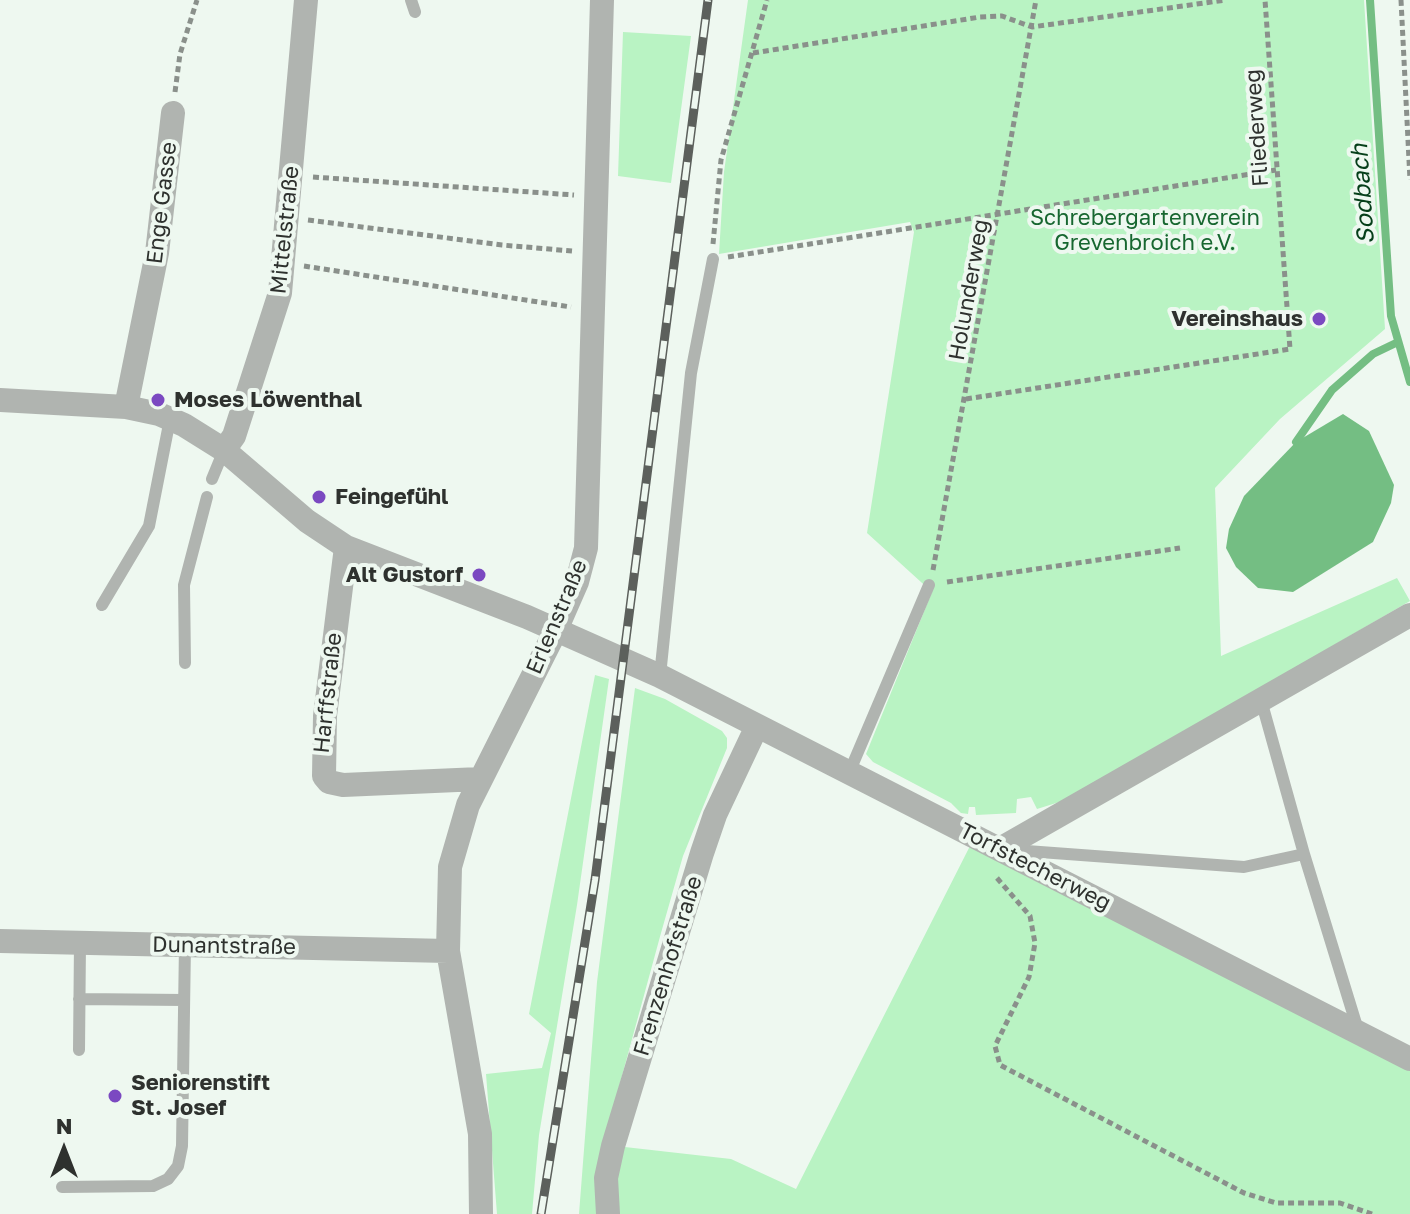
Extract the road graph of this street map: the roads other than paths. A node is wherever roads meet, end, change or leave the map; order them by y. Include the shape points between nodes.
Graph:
1 (306, 0) edge
2 (602, 0) edge
3 (173, 113) road end
4 (713, 259) road end
5 (0, 400) edge
6 (126, 407) junction
7 (170, 419) junction
8 (224, 450) junction
9 (212, 479) dead end
10 (207, 497) dead end
11 (346, 547) junction
12 (929, 585) road end
13 (102, 605) dead end
14 (1410, 615) edge
15 (556, 630) junction
16 (185, 663) dead end
17 (660, 676) junction
18 (1261, 700) junction
19 (757, 726) junction
20 (849, 773) junction
21 (480, 779) junction
22 (992, 845) junction
23 (1304, 854) junction
24 (0, 941) edge
25 (80, 942) junction
26 (185, 944) junction
27 (448, 951) junction
28 (79, 999) junction
29 (184, 1000) junction
30 (1359, 1033) junction
31 (79, 1050) dead end
32 (1410, 1059) edge
33 (62, 1187) dead end
34 (481, 1214) edge
35 (608, 1214) edge

1 - 8 street, Mittelstraße via 283,263 272,325 234,436
2 - 15 street, Erlenstraße via 586,548
3 - 6 street, Enge Gasse via 157,253
4 - 17 lane via 691,373
5 - 6 street, Torfstecherweg
6 - 7 street, Torfstecherweg
7 - 8 street, Torfstecherweg
7 - 13 lane via 149,526
8 - 9 lane
8 - 11 street, Torfstecherweg
10 - 16 lane via 184,585
11 - 15 street, Torfstecherweg
11 - 21 street, Harffstraße via 325,716 324,776 343,785
12 - 20 lane
14 - 18 street
15 - 17 street, Torfstecherweg
15 - 21 street, Erlenstraße
17 - 19 street, Torfstecherweg
18 - 22 street
18 - 23 lane
19 - 20 street, Torfstecherweg
19 - 35 street, Frenzenhofstraße via 702,853 613,1146 606,1178
20 - 22 street, Torfstecherweg
21 - 27 street, Erlenstraße via 452,854
22 - 23 lane via 1244,867
22 - 30 street, Torfstecherweg
23 - 30 lane
24 - 25 street, Dunantstraße
25 - 26 street, Dunantstraße
25 - 28 lane
26 - 27 street, Dunantstraße
26 - 29 lane
27 - 34 street, Erlenstraße via 480,1134
28 - 29 lane
28 - 31 lane
29 - 33 lane via 182,1146 173,1173 153,1186
30 - 32 street, Torfstecherweg

